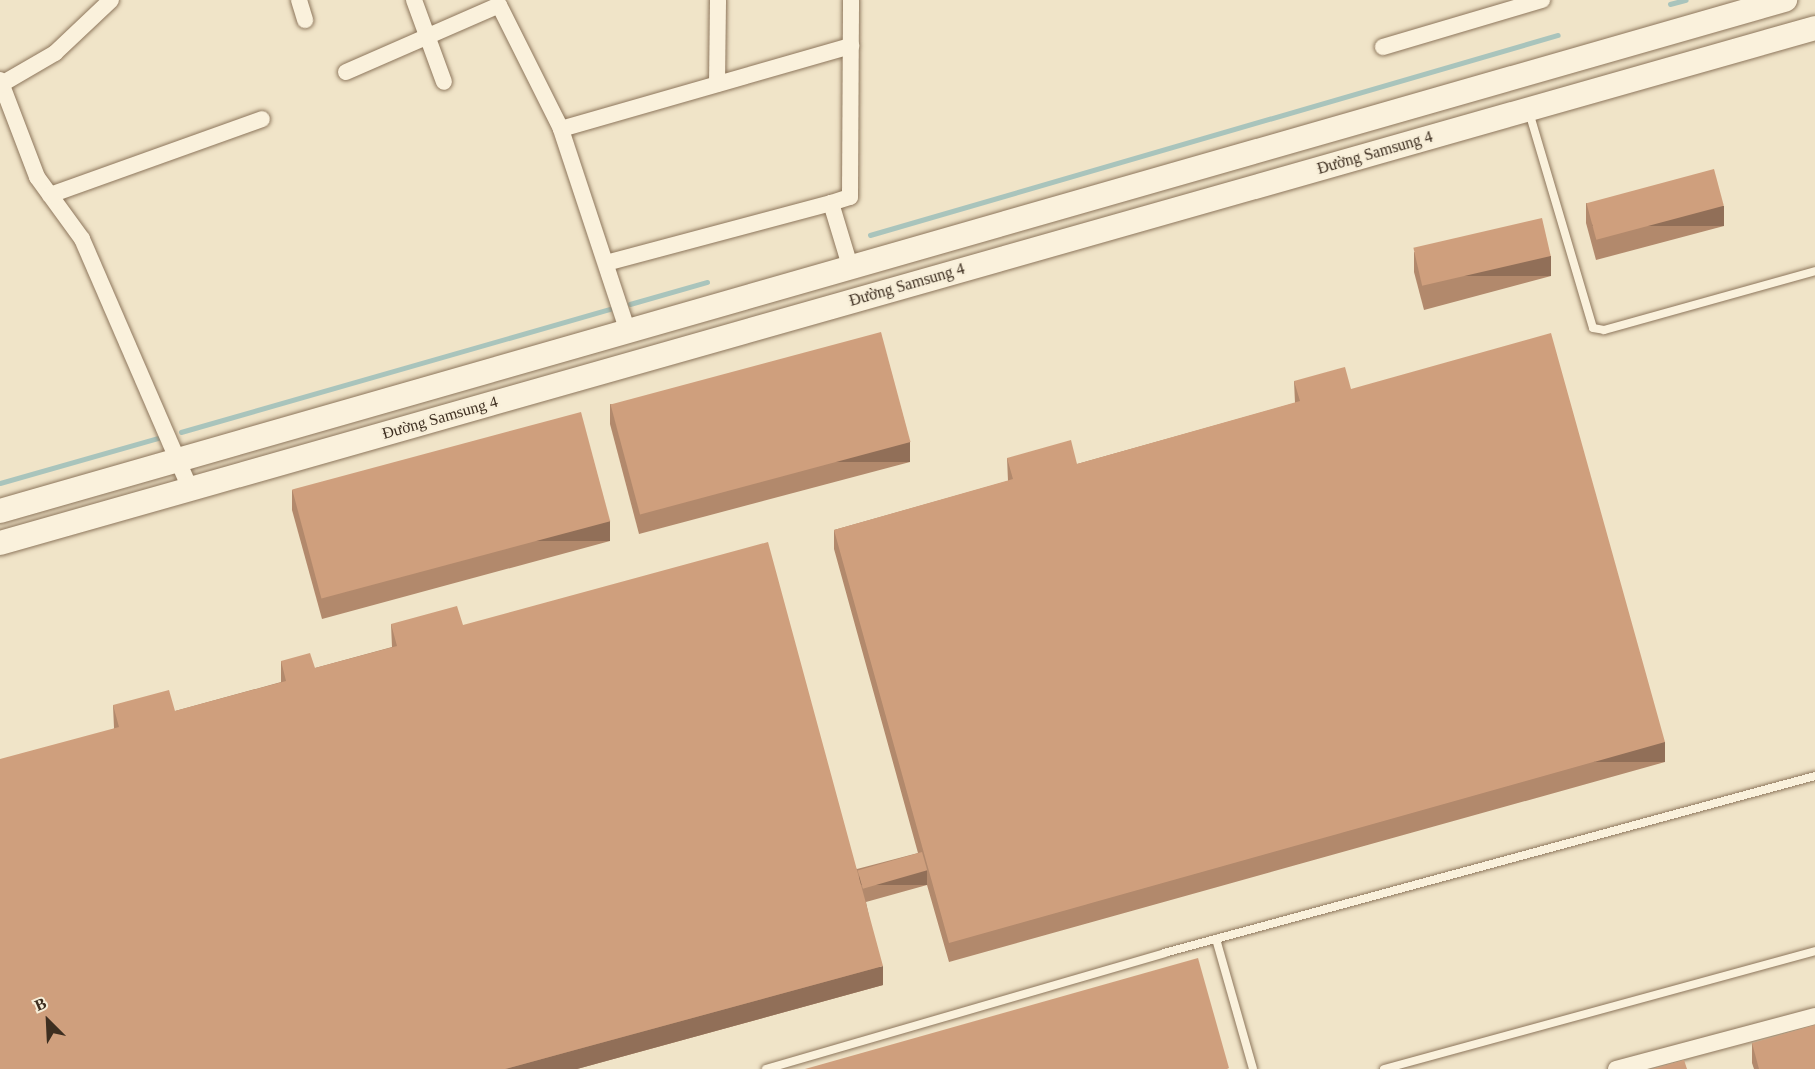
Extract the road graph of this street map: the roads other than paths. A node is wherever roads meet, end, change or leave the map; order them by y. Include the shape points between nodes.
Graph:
1 (111, 0) edge
2 (299, 0) edge
3 (414, 0) edge
4 (718, 0) edge
5 (851, 0) edge
6 (1542, 0) edge
7 (1785, 0) edge
8 (305, 20) dead end
9 (1694, 26) junction
10 (1815, 28) edge
11 (427, 35) junction
12 (851, 46) junction
13 (1383, 47) dead end
14 (1702, 60) junction
15 (346, 72) dead end
16 (1519, 76) junction
17 (444, 82) dead end
18 (1, 83) edge
19 (717, 84) junction
20 (1528, 109) junction
21 (262, 119) dead end
22 (561, 129) junction
23 (50, 195) junction
24 (831, 203) junction
25 (973, 231) junction
26 (606, 263) junction
27 (982, 264) junction
28 (850, 266) junction
29 (1815, 271) edge
30 (860, 298) junction
31 (628, 332) junction
32 (180, 460) junction
33 (190, 489) junction
34 (0, 511) edge
35 (0, 543) edge
36 (1815, 776) edge
37 (1216, 939) junction
38 (1815, 951) edge
39 (1815, 1016) edge
40 (1396, 1067) edge
41 (766, 1069) edge
42 (1253, 1069) edge
43 (1384, 1069) edge
44 (1616, 1069) edge

1 - 18 street via 55,53
2 - 8 street
3 - 11 street
4 - 19 street
5 - 12 street
6 - 13 street
7 - 9 main road, Đường Samsung 4
9 - 14 main road
9 - 16 main road, Đường Samsung 4
10 - 14 main road, Đường Samsung 4
11 - 15 street
11 - 17 street
11 - 22 street via 499,5
12 - 19 street
12 - 24 street via 850,197
14 - 20 main road, Đường Samsung 4
16 - 20 main road
16 - 25 main road, Đường Samsung 4
18 - 23 street via 37,177
19 - 22 street
20 - 27 main road, Đường Samsung 4
20 - 29 lane via 1593,328 1604,330
21 - 23 street
22 - 26 street
23 - 32 street via 82,239
24 - 26 street
24 - 28 street
25 - 27 main road
25 - 28 main road, Đường Samsung 4
26 - 31 street
27 - 30 main road, Đường Samsung 4
28 - 30 main road
28 - 31 main road, Đường Samsung 4
30 - 33 main road, Đường Samsung 4
31 - 32 main road, Đường Samsung 4
32 - 33 street
32 - 34 main road, Đường Samsung 4
33 - 35 main road, Đường Samsung 4
36 - 37 lane
37 - 41 lane
37 - 42 lane
38 - 40 lane
39 - 44 street
40 - 43 lane

